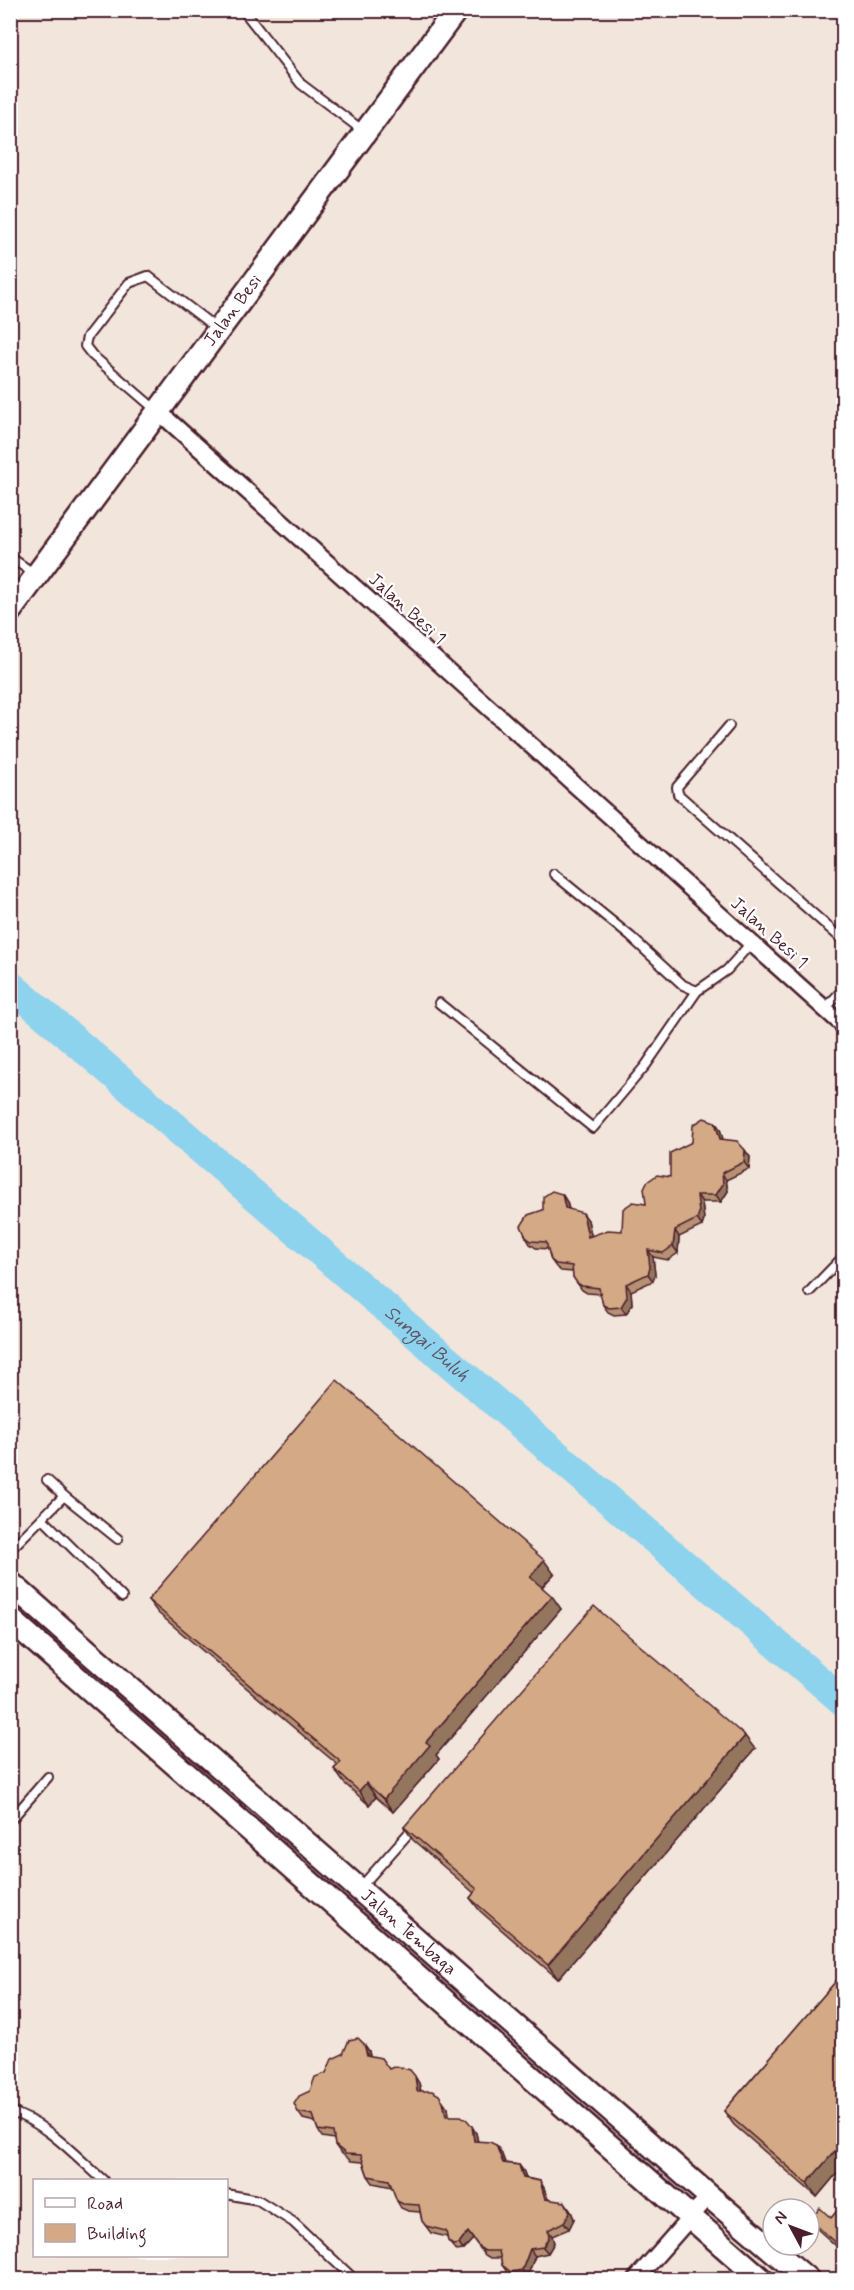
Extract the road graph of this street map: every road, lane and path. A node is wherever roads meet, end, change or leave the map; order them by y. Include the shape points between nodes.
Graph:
1 (243, 10) edge
2 (456, 10) edge
3 (366, 133) junction
4 (220, 330) junction
5 (159, 412) junction
6 (10, 557) edge
7 (37, 576) junction
8 (10, 611) edge
9 (729, 726) dead end
10 (554, 874) dead end
11 (843, 941) edge
12 (752, 943) junction
13 (843, 988) edge
14 (697, 991) junction
15 (439, 1003) dead end
16 (825, 1009) junction
17 (843, 1026) edge
18 (843, 1256) edge
19 (809, 1292) dead end
20 (47, 1480) dead end
21 (64, 1496) junction
22 (42, 1518) junction
23 (118, 1539) dead end
24 (10, 1550) edge
25 (18, 1590) edge
26 (122, 1597) dead end
27 (10, 1618) edge
28 (48, 1777) dead end
29 (10, 1821) edge
30 (417, 1823) edge
31 (359, 1889) junction
32 (10, 2112) edge
33 (101, 2179) edge
34 (228, 2194) edge
35 (709, 2196) junction
36 (690, 2218) junction
37 (355, 2280) edge
38 (635, 2280) edge
39 (762, 2280) edge
40 (808, 2280) edge

1 - 3 lane via 301,84
2 - 3 main road, Jalan Besi
3 - 4 main road, Jalan Besi
4 - 5 main road, Jalan Besi
4 - 5 lane, Jalan Besi 1 via 148,276 129,283 87,338 85,346 92,355
5 - 7 main road, Jalan Besi
5 - 12 street, Jalan Besi 1
6 - 7 lane
7 - 8 main road, Jalan Besi
9 - 11 lane via 677,787 678,794
10 - 14 lane via 683,985
12 - 14 lane via 727,970
12 - 16 street, Jalan Besi 1
13 - 16 lane
14 - 15 lane via 646,1065 593,1128
16 - 17 street, Jalan Besi 1
18 - 19 lane
20 - 21 lane
21 - 22 lane
21 - 23 lane
22 - 24 lane
22 - 26 lane
25 - 27 street
25 - 31 main road, Jalan Tembaga
27 - 36 main road, Jalan Tembaga
28 - 29 lane
30 - 31 lane
31 - 35 main road, Jalan Tembaga
32 - 33 lane via 22,2115 64,2145
34 - 37 lane via 258,2200 293,2222
35 - 36 street
35 - 40 main road, Jalan Tembaga
36 - 38 street
36 - 39 main road, Jalan Tembaga

